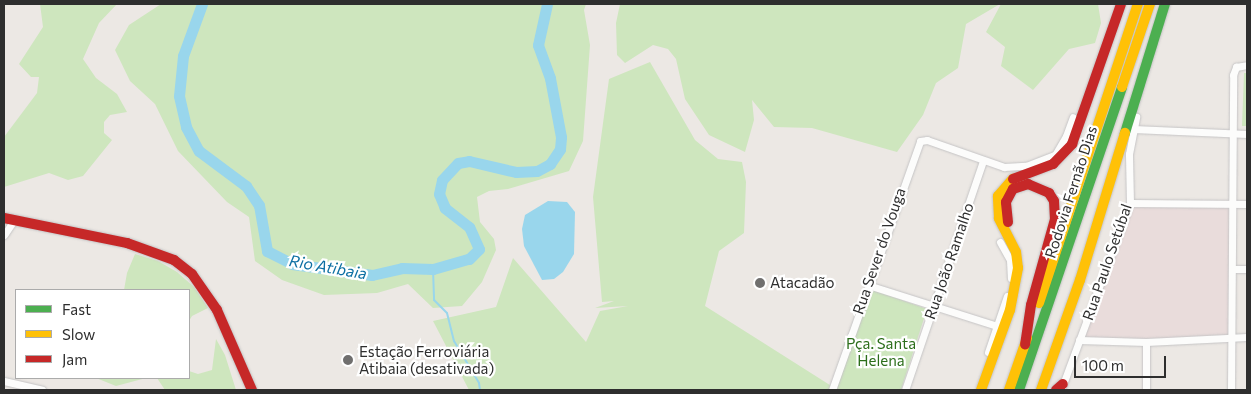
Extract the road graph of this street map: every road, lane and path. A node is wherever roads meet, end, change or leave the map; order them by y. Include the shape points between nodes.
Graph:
1 (1121, 4) edge
2 (1138, 4) edge
3 (1150, 4) edge
4 (1165, 4) edge
5 (1147, 63) junction
6 (1247, 65) edge
7 (1073, 117) dead end
8 (1133, 129) junction
9 (1234, 134) junction
10 (1247, 134) edge
11 (983, 160) junction
12 (1130, 203) junction
13 (1232, 204) junction
14 (1247, 204) edge
15 (9, 219) edge
16 (4, 235) edge
17 (1000, 242) dead end
18 (1232, 269) junction
19 (1247, 269) edge
20 (868, 285) junction
21 (933, 306) junction
22 (997, 326) junction
23 (1230, 337) junction
24 (1247, 337) edge
25 (1079, 340) junction
26 (1146, 342) junction
27 (1025, 345) junction
28 (4, 381) edge
29 (1060, 388) edge
30 (42, 390) edge
31 (252, 390) edge
32 (832, 390) edge
33 (905, 390) edge
34 (975, 390) edge
35 (981, 390) edge
36 (988, 390) edge
37 (1009, 390) edge
38 (1019, 390) edge
39 (1041, 390) edge
40 (1146, 390) edge
41 (1231, 390) edge

1 - 35 main road via 1072,144 1053,164 1016,176 998,196 999,218 1016,252 1018,268 1010,310
2 - 27 main road, Rodovia Fernão Dias
3 - 38 main road, Rodovia Fernão Dias
4 - 5 main road
5 - 8 street, Rua Paulo Setúbal
5 - 39 main road
6 - 9 street via 1236,67 1233,75
7 - 11 street via 1061,147 1042,162 1013,168
8 - 9 street
8 - 12 street, Rua Paulo Setúbal
9 - 10 street
9 - 13 street
11 - 20 street, Rua Sever do Vouga via 927,140 920,141
11 - 21 street, Rua João Ramalho
12 - 13 street
12 - 25 street, Rua Paulo Setúbal
13 - 14 street
13 - 18 street
15 - 16 street
15 - 31 main road via 127,243 174,260 192,274 213,303
17 - 22 street via 1007,250 1011,272
18 - 19 street
18 - 23 street
20 - 21 street
20 - 32 street, Rua Sever do Vouga
21 - 22 street
21 - 33 street, Rua João Ramalho
22 - 34 street
23 - 24 street
23 - 26 street
23 - 41 street
25 - 26 street
25 - 29 street, Rua Paulo Setúbal
26 - 40 street
27 - 36 main road via 1031,305 1055,219 1054,201 1049,193 1028,184 1014,189 1006,202 1007,220 1022,251 1025,266 1016,312
27 - 37 main road, Rodovia Fernão Dias
28 - 30 street

